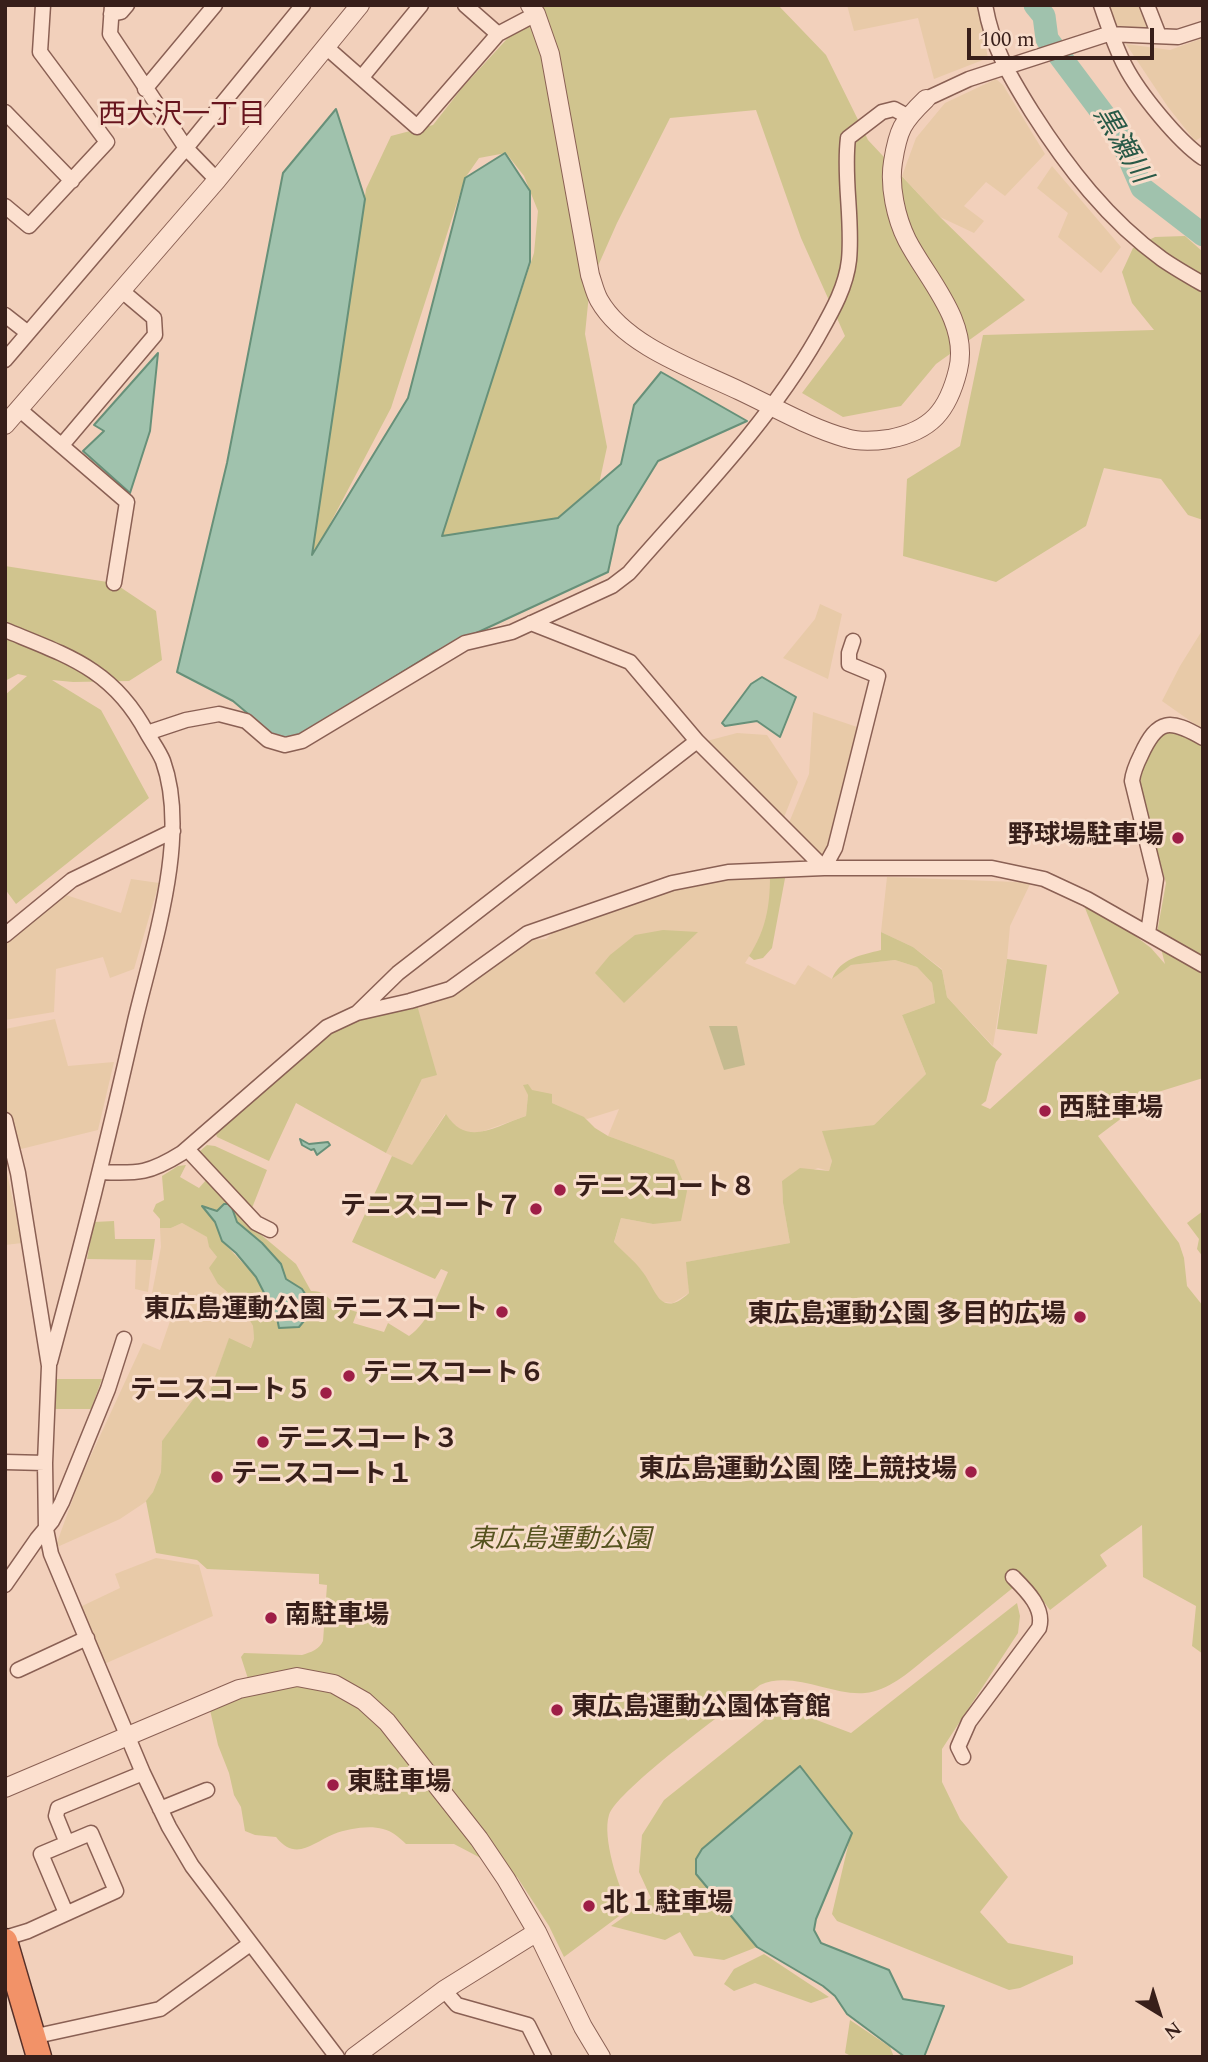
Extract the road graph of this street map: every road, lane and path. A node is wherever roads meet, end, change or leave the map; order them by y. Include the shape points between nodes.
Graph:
1 (43, 5) edge
2 (127, 5) edge
3 (215, 5) edge
4 (303, 5) edge
5 (360, 5) edge
6 (421, 5) edge
7 (465, 5) edge
8 (985, 5) edge
9 (1101, 5) edge
10 (1147, 5) edge
11 (533, 9) edge
12 (112, 10) edge
13 (1203, 29) edge
14 (1110, 33) junction
15 (1158, 33) dead end
16 (498, 34) junction
17 (326, 47) junction
18 (1007, 66) junction
19 (362, 77) junction
20 (145, 89) junction
21 (926, 99) joint
22 (5, 112) edge
23 (907, 117) junction
24 (186, 148) junction
25 (1203, 158) edge
26 (217, 180) junction
27 (72, 181) junction
28 (7, 212) edge
29 (1203, 284) edge
30 (122, 291) junction
31 (5, 315) edge
32 (28, 333) junction
33 (5, 360) edge
34 (772, 406) junction
35 (20, 410) junction
36 (5, 425) edge
37 (62, 445) junction
38 (114, 583) dead end
39 (531, 623) junction
40 (5, 630) edge
41 (853, 641) dead end
42 (147, 733) junction
43 (1203, 738) edge
44 (696, 741) junction
45 (173, 831) junction
46 (824, 868) junction
47 (1148, 933) junction
48 (5, 935) edge
49 (1203, 965) edge
50 (357, 1013) junction
51 (5, 1120) edge
52 (187, 1149) junction
53 (101, 1172) junction
54 (270, 1230) dead end
55 (124, 1339) dead end
56 (49, 1366) junction
57 (5, 1462) edge
58 (45, 1463) junction
59 (46, 1529) junction
60 (1013, 1577) dead end
61 (5, 1585) edge
62 (87, 1638) junction
63 (18, 1670) dead end
64 (129, 1737) junction
65 (963, 1757) dead end
66 (143, 1773) junction
67 (5, 1788) edge
68 (207, 1790) dead end
69 (160, 1809) junction
70 (67, 1843) junction
71 (66, 1913) junction
72 (537, 1932) junction
73 (5, 1940) edge
74 (250, 1944) junction
75 (444, 1990) junction
76 (33, 2050) edge
77 (337, 2057) edge
78 (354, 2057) edge
79 (544, 2057) edge
80 (601, 2057) edge

1 - 27 street via 40,52 107,142
2 - 12 street via 121,12
3 - 20 street
4 - 24 street
5 - 17 street
6 - 19 street
7 - 16 street
8 - 18 street via 989,27
9 - 14 street
10 - 15 street
11 - 16 street
11 - 34 street via 550,54 598,299 624,331 649,347
12 - 20 street via 110,34
13 - 14 street via 1178,37
14 - 18 street
14 - 25 street via 1126,67 1159,114
16 - 19 street via 418,127
17 - 19 street
17 - 26 street
18 - 21 street
18 - 29 street via 1063,160 1108,212 1161,259
20 - 24 street
21 - 23 street
22 - 27 street
23 - 34 street via 894,108 882,111 848,138 849,260 838,302
23 - 34 street via 897,136 891,172 894,202 905,237 951,314 959,340 959,367 948,399 932,422 910,435 879,441 847,439
24 - 26 street
24 - 32 street
26 - 30 street
27 - 28 street via 29,226
30 - 35 street
30 - 37 street via 154,318 155,335
31 - 32 street
32 - 33 street
34 - 39 street via 629,573 612,586
35 - 36 street
35 - 37 street
37 - 38 street via 127,502
39 - 42 street via 465,643 302,741 285,745 268,740 246,720 219,714
39 - 44 street via 630,662
40 - 42 street via 77,659 112,684
41 - 46 street via 849,664 878,676 835,848
42 - 45 street via 163,760
43 - 47 street via 1184,727 1160,727 1150,735 1133,774 1156,879
44 - 46 street
44 - 50 street via 398,973
45 - 48 street via 72,880
45 - 53 street via 171,862
46 - 47 street via 992,868 1044,879
46 - 50 street via 728,872 672,883 528,933 450,989
47 - 49 street
50 - 52 street via 327,1027
51 - 56 street
52 - 53 street via 156,1169 133,1174
52 - 54 street via 256,1223
53 - 56 street
55 - 59 street via 62,1502
56 - 58 street
57 - 58 street
58 - 59 street
59 - 61 street
59 - 62 street via 51,1554
60 - 65 street via 1039,1610 1039,1628 969,1722 958,1747
62 - 63 street
62 - 64 street
64 - 66 street
64 - 67 street
64 - 72 street via 254,1684 298,1677 354,1693 376,1710 412,1752 506,1879
66 - 69 street
66 - 70 street via 58,1808 56,1816
68 - 69 street
69 - 74 street via 192,1866
70 - 71 street via 41,1854
70 - 71 street via 91,1833 116,1891
71 - 73 street
72 - 75 street
72 - 80 street
73 - 76 highway
74 - 76 street via 160,2009
74 - 77 street
75 - 78 street
75 - 79 street via 457,2005 527,2025

